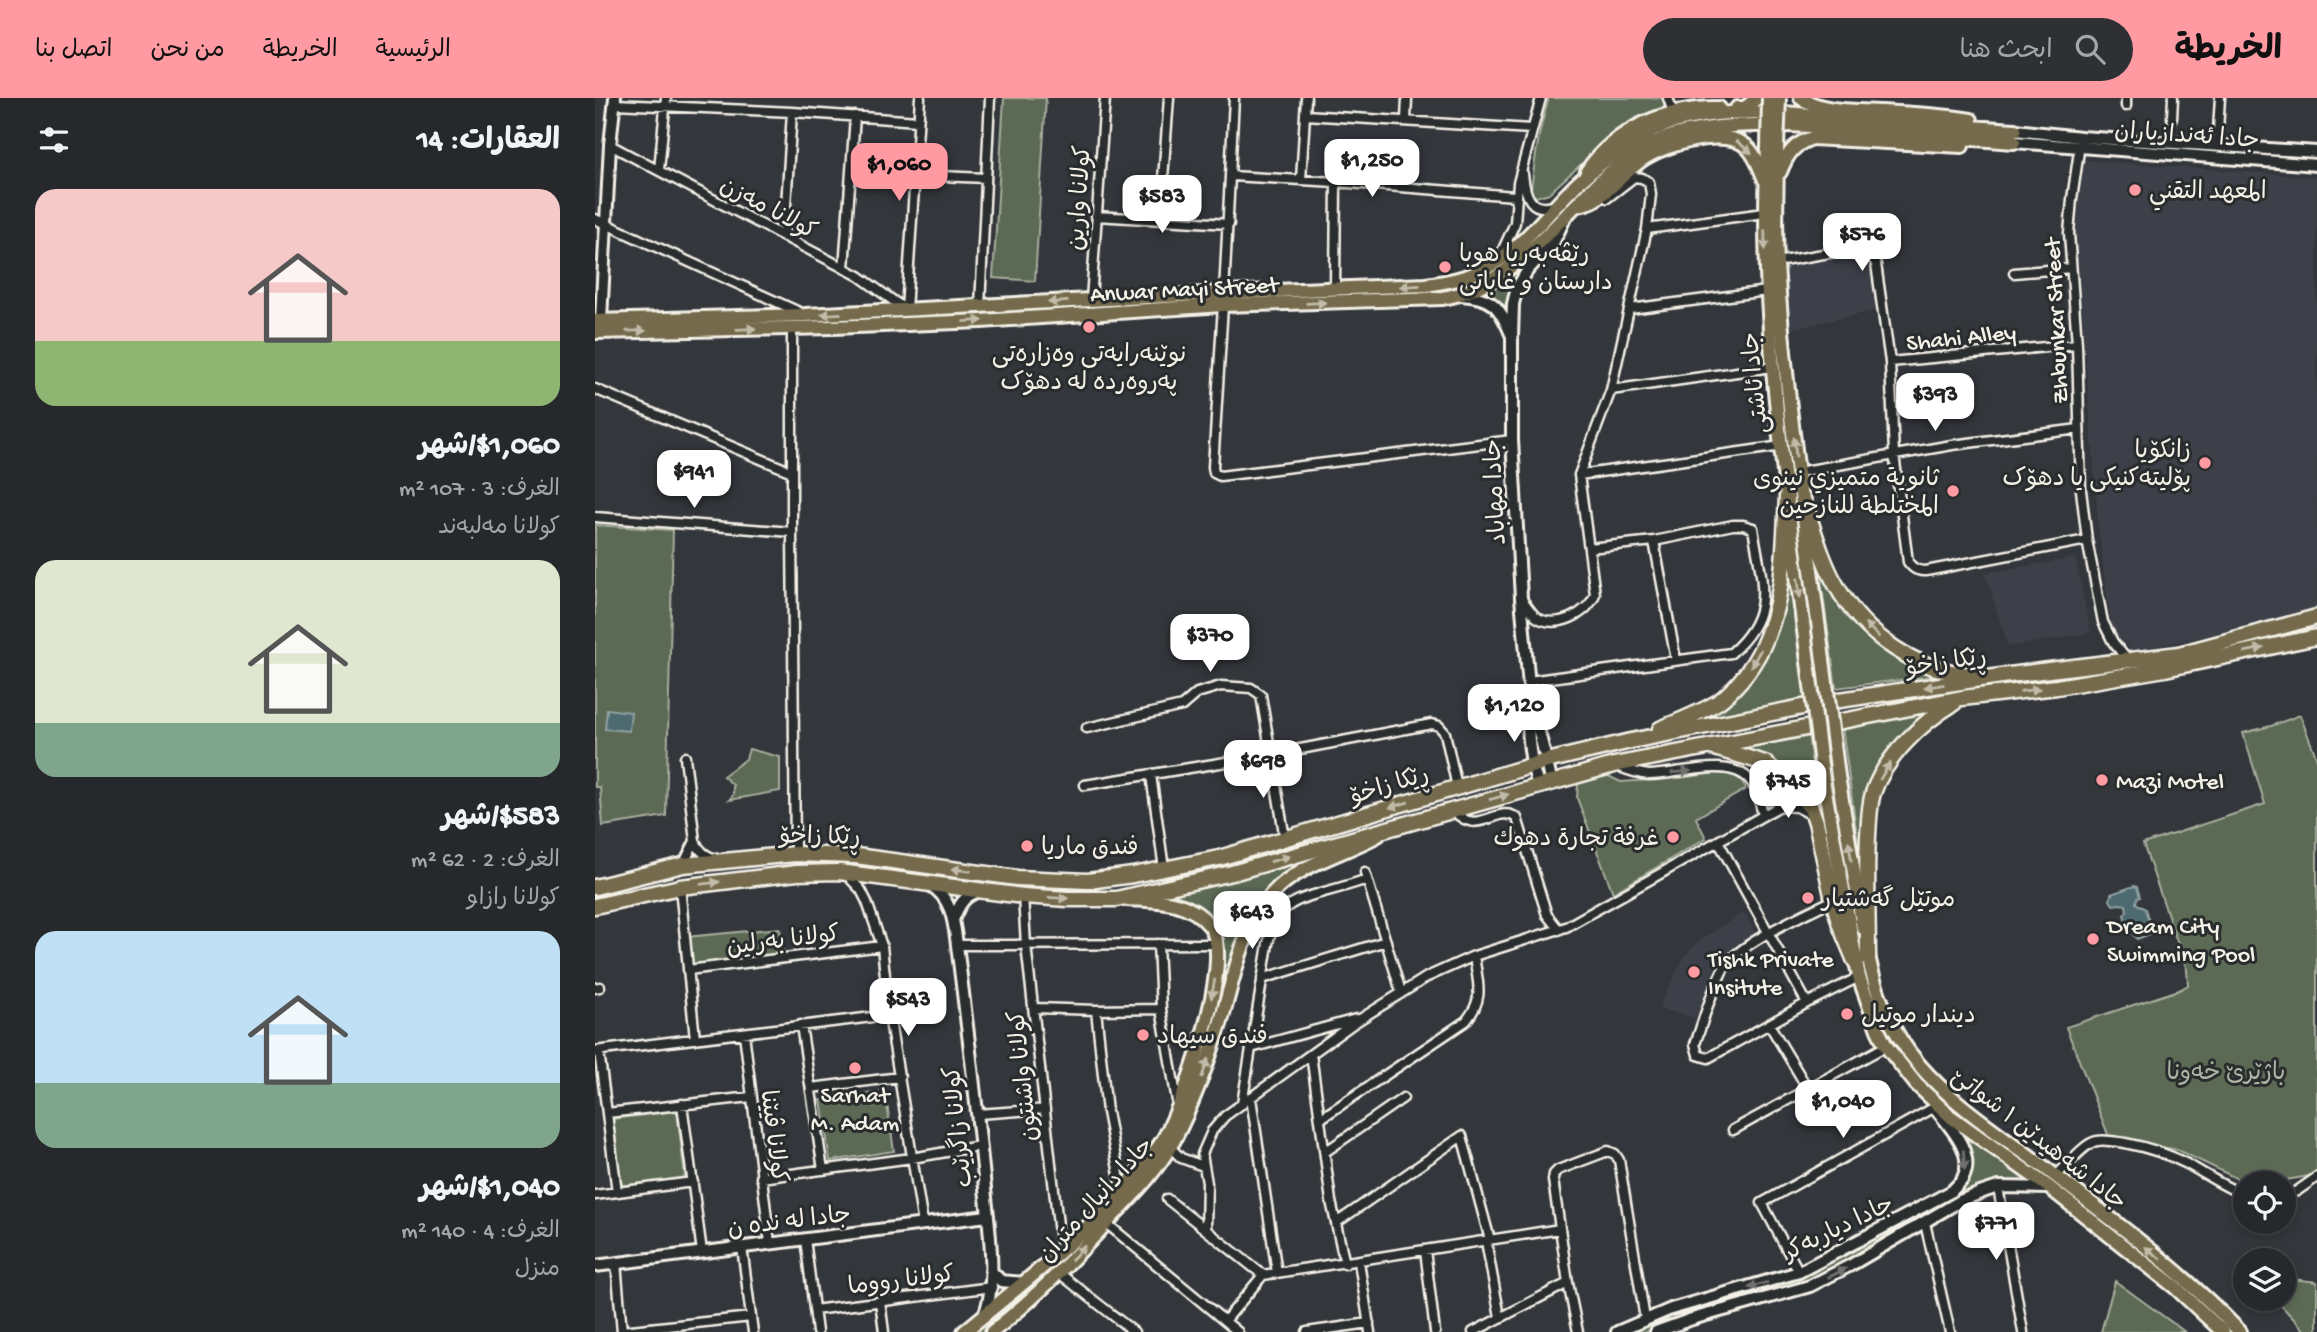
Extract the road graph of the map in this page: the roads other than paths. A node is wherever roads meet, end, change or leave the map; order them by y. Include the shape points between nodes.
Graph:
1 (756, 98) edge
2 (920, 98) edge
3 (990, 98) edge
4 (1105, 98) edge
5 (1169, 98) edge
6 (1234, 98) edge
7 (1306, 98) edge
8 (1408, 98) edge
9 (1541, 98) edge
10 (1668, 98) edge
11 (1757, 98) edge
12 (1769, 98) edge
13 (1779, 98) edge
14 (1801, 98) edge
15 (2173, 98) edge
16 (2220, 98) edge
17 (615, 101) edge
18 (665, 102) edge
19 (756, 110) junction
20 (792, 112) junction
21 (1673, 112) junction
22 (1305, 115) junction
23 (855, 116) junction
24 (2172, 118) dead end
25 (1406, 120) junction
26 (918, 121) junction
27 (1717, 121) junction
28 (1531, 129) junction
29 (2015, 136) junction
30 (2080, 142) junction
31 (610, 145) junction
32 (2217, 146) junction
33 (1772, 147) junction
34 (2317, 152) edge
35 (2317, 165) edge
36 (1523, 167) junction
37 (659, 170) junction
38 (915, 175) junction
39 (1231, 176) junction
40 (986, 178) junction
41 (1301, 180) junction
42 (1771, 181) junction
43 (1336, 182) junction
44 (1580, 182) junction
45 (1515, 197) junction
46 (1592, 201) junction
47 (1567, 208) junction
48 (1765, 213) junction
49 (1096, 216) junction
50 (595, 219) edge
51 (1160, 220) junction
52 (606, 224) junction
53 (1229, 224) junction
54 (1647, 229) junction
55 (784, 237) junction
56 (1496, 262) junction
57 (1777, 262) junction
58 (844, 268) junction
59 (2071, 268) junction
60 (2014, 273) dead end
61 (1335, 289) junction
62 (1767, 291) junction
63 (1461, 295) junction
64 (1224, 299) junction
65 (1091, 300) junction
66 (980, 306) junction
67 (1630, 309) junction
68 (906, 310) junction
69 (805, 315) junction
70 (598, 320) edge
71 (677, 324) junction
72 (792, 327) junction
73 (595, 332) edge
74 (1512, 337) junction
75 (2077, 344) junction
76 (1890, 362) junction
77 (1772, 367) junction
78 (595, 389) edge
79 (1611, 390) junction
80 (2078, 429) junction
81 (1512, 440) junction
82 (1782, 446) junction
83 (1894, 454) junction
84 (1798, 471) junction
85 (792, 472) junction
86 (1579, 475) junction
87 (1787, 497) junction
88 (1803, 499) junction
89 (595, 517) edge
90 (792, 532) junction
91 (2087, 540) junction
92 (1654, 541) junction
93 (1589, 548) junction
94 (1521, 598) junction
95 (2317, 617) edge
96 (2317, 636) edge
97 (1676, 660) junction
98 (2129, 662) junction
99 (2001, 676) junction
100 (1529, 681) junction
101 (1530, 697) junction
102 (1962, 698) junction
103 (1087, 728) dead end
104 (1631, 741) junction
105 (1706, 746) junction
106 (1269, 755) junction
107 (685, 757) dead end
108 (1547, 761) junction
109 (1614, 765) junction
110 (1532, 766) junction
111 (1151, 775) junction
112 (1838, 776) joint
113 (1823, 780) joint
114 (1545, 784) junction
115 (1085, 785) dead end
116 (1457, 787) junction
117 (1453, 810) junction
118 (1763, 815) junction
119 (1816, 822) junction
120 (1395, 826) junction
121 (1285, 839) junction
122 (695, 841) junction
123 (1718, 841) junction
124 (795, 854) junction
125 (727, 860) junction
126 (683, 865) junction
127 (1164, 869) junction
128 (845, 873) junction
129 (928, 884) junction
130 (595, 887) edge
131 (680, 887) junction
132 (980, 891) junction
133 (1023, 896) junction
134 (1117, 898) junction
135 (1833, 901) junction
136 (595, 906) edge
137 (953, 920) junction
138 (1559, 930) junction
139 (1768, 933) junction
140 (1385, 941) junction
141 (1158, 944) junction
142 (1217, 944) junction
143 (957, 945) junction
144 (1026, 945) junction
145 (882, 946) junction
146 (1474, 956) junction
147 (1862, 960) junction
148 (688, 970) junction
149 (1859, 978) junction
150 (1262, 979) junction
151 (1401, 992) junction
152 (1807, 1003) junction
153 (1035, 1008) junction
154 (1161, 1009) junction
155 (1095, 1010) junction
156 (889, 1015) junction
157 (1363, 1017) junction
158 (1769, 1024) junction
159 (801, 1026) junction
160 (744, 1033) junction
161 (695, 1039) junction
162 (1886, 1046) junction
163 (1251, 1048) junction
164 (597, 1051) edge
165 (1311, 1055) junction
166 (900, 1077) junction
167 (1916, 1084) junction
168 (811, 1088) junction
169 (1808, 1089) junction
170 (751, 1097) junction
171 (1251, 1098) junction
172 (1403, 1098) dead end
173 (682, 1104) junction
174 (1242, 1104) junction
175 (1935, 1107) junction
176 (1045, 1109) junction
177 (1183, 1111) junction
178 (607, 1114) junction
179 (978, 1114) junction
180 (1320, 1119) junction
181 (1733, 1130) dead end
182 (980, 1146) junction
183 (1170, 1147) junction
184 (1325, 1152) junction
185 (912, 1158) junction
186 (1203, 1166) junction
187 (823, 1170) junction
188 (2317, 1177) edge
189 (761, 1178) junction
190 (693, 1182) junction
191 (2053, 1182) junction
192 (1998, 1187) junction
193 (1122, 1190) junction
194 (2233, 1190) edge
195 (2296, 1191) edge
196 (617, 1192) junction
197 (595, 1195) edge
198 (1167, 1199) dead end
199 (987, 1216) junction
200 (1107, 1223) junction
201 (1336, 1223) junction
202 (1925, 1223) junction
203 (923, 1224) junction
204 (1560, 1229) junction
205 (1883, 1229) junction
206 (1206, 1230) junction
207 (805, 1239) junction
208 (1488, 1240) junction
209 (770, 1243) junction
210 (1891, 1243) junction
211 (742, 1247) junction
212 (1425, 1250) junction
213 (702, 1252) junction
214 (1061, 1252) junction
215 (1359, 1262) junction
216 (615, 1263) junction
217 (1345, 1264) junction
218 (595, 1266) edge
219 (991, 1271) junction
220 (1799, 1272) junction
221 (1059, 1273) junction
222 (1277, 1273) junction
223 (1263, 1275) junction
224 (1024, 1283) junction
225 (1568, 1283) junction
226 (992, 1287) junction
227 (880, 1301) junction
228 (814, 1310) junction
229 (984, 1315) junction
230 (751, 1317) junction
231 (1500, 1317) junction
232 (1645, 1319) junction
233 (1225, 1321) junction
234 (1370, 1327) edge
235 (685, 1328) edge
236 (622, 1331) edge
237 (753, 1332) edge
238 (817, 1332) edge
239 (884, 1332) edge
240 (964, 1332) edge
241 (992, 1332) edge
242 (1134, 1332) edge
243 (1238, 1332) edge
244 (1309, 1332) edge
245 (1435, 1332) edge
246 (1473, 1332) edge
247 (1579, 1332) edge
248 (1617, 1332) edge
249 (1656, 1332) edge
250 (1950, 1332) edge
251 (2023, 1332) edge
252 (2223, 1332) edge
253 (2240, 1332) edge

1 - 19 street
2 - 26 street
3 - 40 street
4 - 49 street, کولانا وارین
5 - 51 street
6 - 39 street
7 - 22 street
8 - 25 street
9 - 28 street
10 - 21 street
11 - 21 main road via 1745,108
12 - 33 main road, جادا ئاشتی, bridge
13 - 33 main road, جادا ئاشتی, bridge
14 - 29 main road via 1830,108 1979,121
15 - 24 street
16 - 32 street
17 - 18 street
17 - 31 main road
18 - 19 street
18 - 37 street
19 - 20 street
20 - 23 street
20 - 55 street
21 - 44 main road via 1611,143
22 - 25 street
22 - 41 street
23 - 26 street
23 - 58 street
25 - 28 street
26 - 38 street
27 - 29 main road, جادا ئەندازیاران
27 - 44 main road, Anwar Mayi Street via 1673,123 1635,139
27 - 47 main road, Anwar Mayi Street via 1644,148
28 - 36 street
29 - 30 main road, جادا ئەندازیاران
29 - 42 main road via 1977,146 1812,138 1793,148
30 - 32 main road, جادا ئەندازیاران
30 - 35 main road, جادا ئەندازیاران
30 - 59 street, Zhbunkar Street via 2069,233
31 - 37 street, کولانا مەزن
31 - 52 main road
32 - 34 main road, جادا ئەندازیاران
33 - 42 main road, جادا ئاشتی
36 - 45 street
36 - 47 street via 1530,201
37 - 55 street, کولانا مەزن
38 - 40 street
38 - 68 street
39 - 41 street
39 - 53 street
40 - 66 street
41 - 43 street
46 -> 42 main road via 1652,154 1704,139 1744,144
42 - 48 main road, جادا ئاشتی
42 - 57 main road, جادا ئاشتی
43 - 45 street
43 - 61 street
44 - 47 main road, Anwar Mayi Street
45 - 56 street via 1515,223
46 - 47 main road
46 - 54 street via 1600,203 1635,177 1642,178 1649,183 1651,194
47 - 56 main road, Anwar Mayi Street
47 - 63 main road, Anwar Mayi Street via 1507,270
47 - 74 main road, جادا مهاباد via 1554,241 1517,288
48 - 54 street
48 -> 62 main road, جادا ئاشتی
49 - 51 street
49 - 65 street, کولانا وارین
50 - 52 street
51 - 53 street
52 - 69 street
52 - 70 main road
53 - 64 street
54 - 67 street
55 - 58 street, کولانا مەزن
56 -> 61 main road, Anwar Mayi Street via 1456,281
57 - 76 street via 1867,249 1876,264
84 -> 57 main road, جادا ئاشتی
58 - 68 street, کولانا مەزن
59 - 60 street
59 - 75 street, Zhbunkar Street
61 - 64 main road, Anwar Mayi Street
62 - 67 street
62 - 77 main road, جادا ئاشتی
64 -> 63 main road, Anwar Mayi Street
63 - 74 main road via 1481,296 1492,303
64 - 65 main road, Anwar Mayi Street
72 -> 64 main road, Anwar Mayi Street via 981,321
64 - 81 street via 1213,467 1220,476
65 -> 66 main road, Anwar Mayi Street
66 - 68 main road, Anwar Mayi Street
67 - 79 street
68 -> 69 main road, Anwar Mayi Street
69 - 71 main road, Anwar Mayi Street
70 - 71 main road, Anwar Mayi Street
71 -> 72 main road, Anwar Mayi Street
73 -> 71 main road, Anwar Mayi Street
72 - 85 street
74 - 81 main road, جادا مهاباد
75 - 76 street, Shahi Alley
75 - 80 street, Zhbunkar Street
76 - 83 street
77 - 79 street
77 - 82 main road, جادا ئاشتی
78 - 85 street
79 - 86 street
80 - 83 street
80 - 91 street, Zhbunkar Street
81 - 94 main road, جادا مهاباد
82 - 86 street
82 - 87 main road, جادا ئاشتی
83 - 84 street
83 - 91 street via 1908,562 1918,571
84 - 88 main road, جادا ئاشتی
85 - 90 street
86 - 93 street
87 -> 104 highway via 1779,601 1752,667 1720,701
87 -> 113 main road, جادا ئاشتی, bridge
99 -> 88 highway via 1939,668 1884,642 1836,585
88 - 112 main road, جادا ئاشتی, bridge
89 - 90 street
90 - 124 street
91 - 98 street, Zhbunkar Street via 2103,622
92 - 93 street
92 - 97 street
92 - 97 street via 1734,525 1753,528 1764,597 1757,622 1731,653
93 - 94 street via 1595,594 1585,610 1545,620
94 - 100 main road, جادا مهاباد
95 - 98 highway, ڕێکا زاخۆ via 2179,654
102 -> 96 highway, ڕێکا زاخۆ via 2165,669
97 - 100 street
98 - 99 highway, ڕێکا زاخۆ
99 -> 104 highway, ڕێکا زاخۆ via 1833,701
100 - 101 main road, جادا مهاباد
101 - 108 main road, جادا مهاباد
101 - 110 main road
102 - 105 highway, ڕێکا زاخۆ
147 -> 102 highway via 1873,794 1909,738 1933,715
103 - 106 street via 1182,706 1196,692 1221,686 1251,688 1261,695
104 - 108 highway, ڕێکا زاخۆ
105 - 109 highway, ڕێکا زاخۆ
105 - 119 highway via 1765,763 1804,799
106 - 111 street
106 - 116 street via 1436,725 1445,733
106 - 121 street
107 - 122 street
108 - 110 highway, ڕێکا زاخۆ
108 - 114 main road, جادا مهاباد
109 - 114 highway, ڕێکا زاخۆ
109 -> 118 street via 1650,775 1737,770 1755,788
110 - 114 main road
110 - 116 highway, ڕێکا زاخۆ
111 - 115 street
111 - 127 street
147 -> 112 main road, جادا شەهیدێن ١ شواتێ
113 - 147 main road, جادا شەهیدێن ١ شواتێ
117 -> 114 highway, ڕێکا زاخۆ
116 -> 121 highway, ڕێکا زاخۆ
117 - 120 highway, ڕێکا زاخۆ
117 - 138 street via 1468,822 1508,814 1517,818 1547,915
118 - 119 street via 1789,806 1805,810
118 - 123 street
119 - 135 highway
134 -> 120 highway, ڕێکا زاخۆ via 1232,873
177 -> 120 main road, جادا دانيال متران via 1207,1065 1243,943 1273,893 1300,872
121 - 127 highway, ڕێکا زاخۆ
122 - 125 street via 710,858
122 - 126 street
123 - 138 street
123 - 139 street
124 - 125 highway, ڕێکا زاخۆ
127 -> 124 highway, ڕێکا زاخۆ via 1088,881 1017,878 856,856
125 - 126 highway, ڕێکا زاخۆ
126 - 130 highway, ڕێکا زاخۆ
128 - 129 highway, ڕێکا زاخۆ
131 -> 128 highway, ڕێکا زاخۆ via 797,873
128 - 145 street via 861,890
129 - 132 highway, ڕێکا زاخۆ
129 - 137 main road, كولانا زاگرێب via 946,899
131 - 136 highway, ڕێکا زاخۆ
131 - 148 street
132 - 133 highway, ڕێکا زاخۆ
132 - 137 main road via 963,900
133 -> 134 highway, ڕێکا زاخۆ
133 - 144 street, كولانا واشنتون
134 - 142 main road via 1171,901 1195,911 1212,928
135 - 139 street
135 - 147 highway via 1840,925
137 - 143 main road, كولانا زاگرێب
138 - 146 street
139 - 152 street
139 - 158 street via 1724,967 1695,1044 1698,1055 1708,1058
140 - 150 street
140 - 150 street via 1366,876 1284,909 1269,935
140 - 151 street
141 - 142 street
141 - 144 street
141 - 154 street
142 -> 177 main road, جادا دانيال متران via 1209,1014
143 - 144 street
143 - 179 main road, كولانا زاگرێب
144 - 153 street, كولانا واشنتون
145 - 148 street, كولانا بەرلین
145 - 156 street
146 - 151 street
146 - 180 street via 1479,1000 1466,1021
147 - 149 main road, جادا شەهیدێن ١ شواتێ
147 - 191 main road, جادا شەهیدێن ١ شواتێ via 1890,1024 1929,1077
148 - 161 street
149 - 152 street
149 - 162 main road, جادا شەهیدێن ١ شواتێ
150 - 163 street
151 - 157 street
152 - 158 street
153 - 155 street
153 - 176 street, كولانا واشنتون
154 - 155 street
154 - 177 street
155 - 193 street
156 - 159 street
156 - 166 street
157 - 163 street
157 - 165 street
158 - 169 street
159 - 160 street
159 - 168 street
160 - 161 street
160 - 170 street, كولانا ڤیێنا
161 - 164 street
162 - 167 main road, جادا شەهیدێن ١ شواتێ
162 - 169 street
163 - 174 street
164 - 178 street
165 - 171 street
165 - 180 street
166 - 168 street
166 - 185 street
167 - 175 main road, جادا دیاربه‌كر
167 - 191 main road, جادا شەهیدێن ١ شواتێ via 1976,1137
168 - 187 street
169 - 181 street
170 - 173 street
170 - 189 street, كولانا ڤیێنا
171 - 174 street
171 - 222 street
172 - 184 street
173 - 178 street
173 - 190 street
174 - 186 street via 1215,1125 1203,1148
175 -> 205 main road, جادا دیاربه‌كر via 1963,1147 1967,1164 1963,1179 1952,1191
175 - 220 street via 1762,1203
176 - 179 street
176 - 214 street, كولانا واشنتون
177 - 183 main road, جادا دانيال متران
177 - 193 main road, جادا دانيال متران
178 - 196 street
179 - 182 main road, كولانا زاگرێب
180 - 184 street
182 - 185 street
182 - 199 main road, كولانا زاگرێب
183 - 186 street
183 - 200 main road, جادا دانيال متران
184 - 201 street
185 - 187 street
185 - 203 street
186 - 206 street
187 - 189 street
188 - 195 street
189 - 209 street, كولانا ڤیێنا
190 - 196 street
190 - 213 street
191 - 192 main road, جادا دیاربه‌كر
191 - 194 street via 2098,1140 2165,1154
191 - 252 main road, جادا شەهیدێن ١ شواتێ
253 -> 191 main road, جادا شەهیدێن ١ شواتێ via 2167,1264
192 - 202 main road, جادا دیاربه‌كر via 1960,1201
192 - 251 street
193 - 214 main road, جادا دانيال متران
196 - 197 street
198 - 206 street
199 - 203 main road, جادا له نده ن
199 - 219 main road, كولانا زاگرێب
221 -> 200 main road, جادا دانيال متران
200 - 233 street
201 - 208 street via 1462,1136
201 - 217 street
202 - 210 main road, جادا دیاربه‌كر
202 - 250 street
203 - 207 main road, جادا له نده ن
204 - 208 street
204 - 225 street
204 - 232 street via 1554,1174 1608,1151 1615,1154
205 - 210 main road
205 - 220 main road, جادا دیاربه‌كر
206 - 223 street
207 - 209 main road, جادا له نده ن
207 - 228 street
208 - 212 street
208 - 231 street
209 - 211 main road, جادا له نده ن
249 -> 210 main road, جادا دیاربه‌كر via 1810,1286
211 - 213 main road, جادا له نده ن
211 - 230 street
212 - 215 street
212 - 245 street
213 - 216 main road, جادا له نده ن
214 - 224 main road, جادا دانيال متران
215 - 217 street
215 - 234 street
216 - 218 main road, جادا له نده ن
216 - 236 street
217 - 222 street
219 - 224 main road via 1001,1281
219 - 226 main road, كولانا زاگرێب
220 -> 232 main road, جادا دیاربه‌كر
221 - 241 main road, جادا دانيال متران
221 - 242 street
222 - 223 street
223 - 233 street
224 - 229 main road, جادا دانيال متران
225 - 231 street
225 - 247 street
226 - 227 street, كولانا رووما
226 - 229 main road, كولانا زاگرێب
227 - 228 street, كولانا رووما
227 - 239 street
228 - 238 street
229 - 240 main road, جادا دانيال متران
230 - 235 street
230 - 237 street
231 - 246 street
232 - 248 main road, جادا دیاربه‌كر
233 - 243 street
234 - 244 street
235 - 236 street

